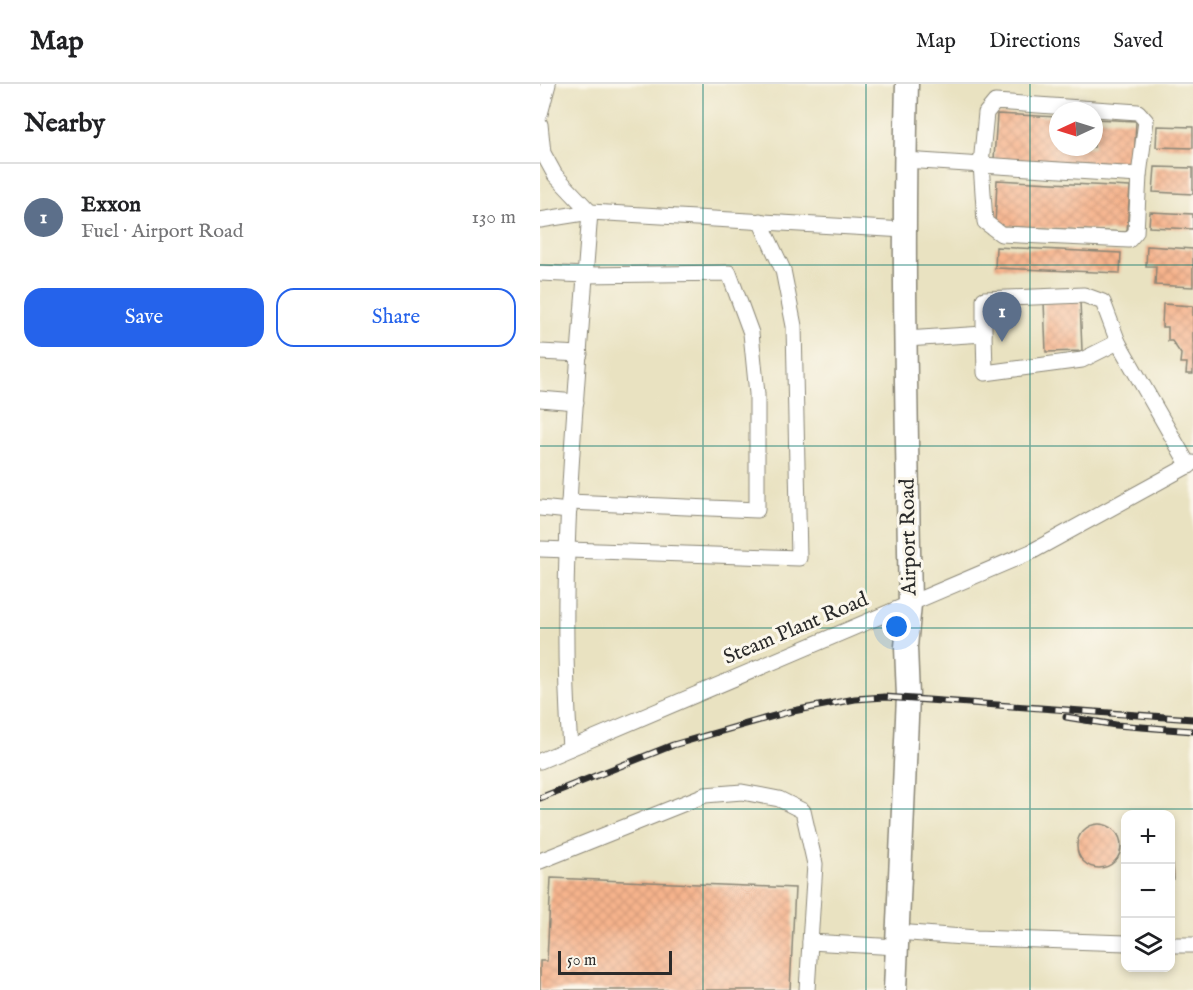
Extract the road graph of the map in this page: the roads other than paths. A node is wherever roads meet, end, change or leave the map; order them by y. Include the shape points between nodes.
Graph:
1 (548, 84) edge
2 (907, 84) edge
3 (540, 114) edge
4 (540, 124) edge
5 (905, 160) junction
6 (981, 164) junction
7 (1139, 176) junction
8 (590, 212) junction
9 (540, 220) edge
10 (760, 221) junction
11 (905, 230) junction
12 (540, 273) edge
13 (586, 275) junction
14 (984, 334) junction
15 (906, 339) junction
16 (1118, 342) junction
17 (540, 352) edge
18 (580, 354) junction
19 (540, 399) edge
20 (576, 402) junction
21 (1191, 465) edge
22 (569, 507) junction
23 (540, 508) edge
24 (540, 549) edge
25 (567, 550) junction
26 (910, 604) junction
27 (570, 748) junction
28 (540, 760) edge
29 (540, 861) edge
30 (897, 939) junction
31 (810, 942) junction
32 (1121, 943) edge
33 (1175, 945) edge
34 (1193, 945) edge
35 (807, 990) edge
36 (894, 990) edge

1 - 3 street
2 - 5 highway, Airport Road
4 - 8 street via 543,153 555,175
5 - 6 street
5 - 11 highway, Airport Road
6 - 7 street
6 - 7 street via 985,222 1000,234 1129,240 1136,232
6 - 7 street via 986,113 995,102 1126,111 1138,112 1146,122
8 - 9 street
8 - 10 street
8 - 13 street
10 - 11 street
10 - 25 street via 783,270 794,326 799,558
11 - 15 highway, Airport Road
12 - 13 street
13 - 18 street
13 - 22 street via 729,273 751,333 757,394 758,510
14 - 15 street
14 - 16 street via 985,373 1082,360
14 - 16 street via 984,299 1084,294 1103,302
15 - 26 highway, Airport Road
16 - 21 street
17 - 18 street
18 - 20 street
19 - 20 street
20 - 22 street
21 - 26 street, Steam Plant Road via 1031,552
22 - 23 street
22 - 25 street
24 - 25 street
25 - 27 street via 566,689
26 - 27 street, Steam Plant Road
26 - 30 highway, Airport Road
27 - 28 street, Steam Plant Road
29 - 31 street via 705,795 742,792 779,799 803,811 815,864
30 - 31 street
30 - 32 street
30 - 36 highway, Airport Road
31 - 35 street
33 - 34 street

